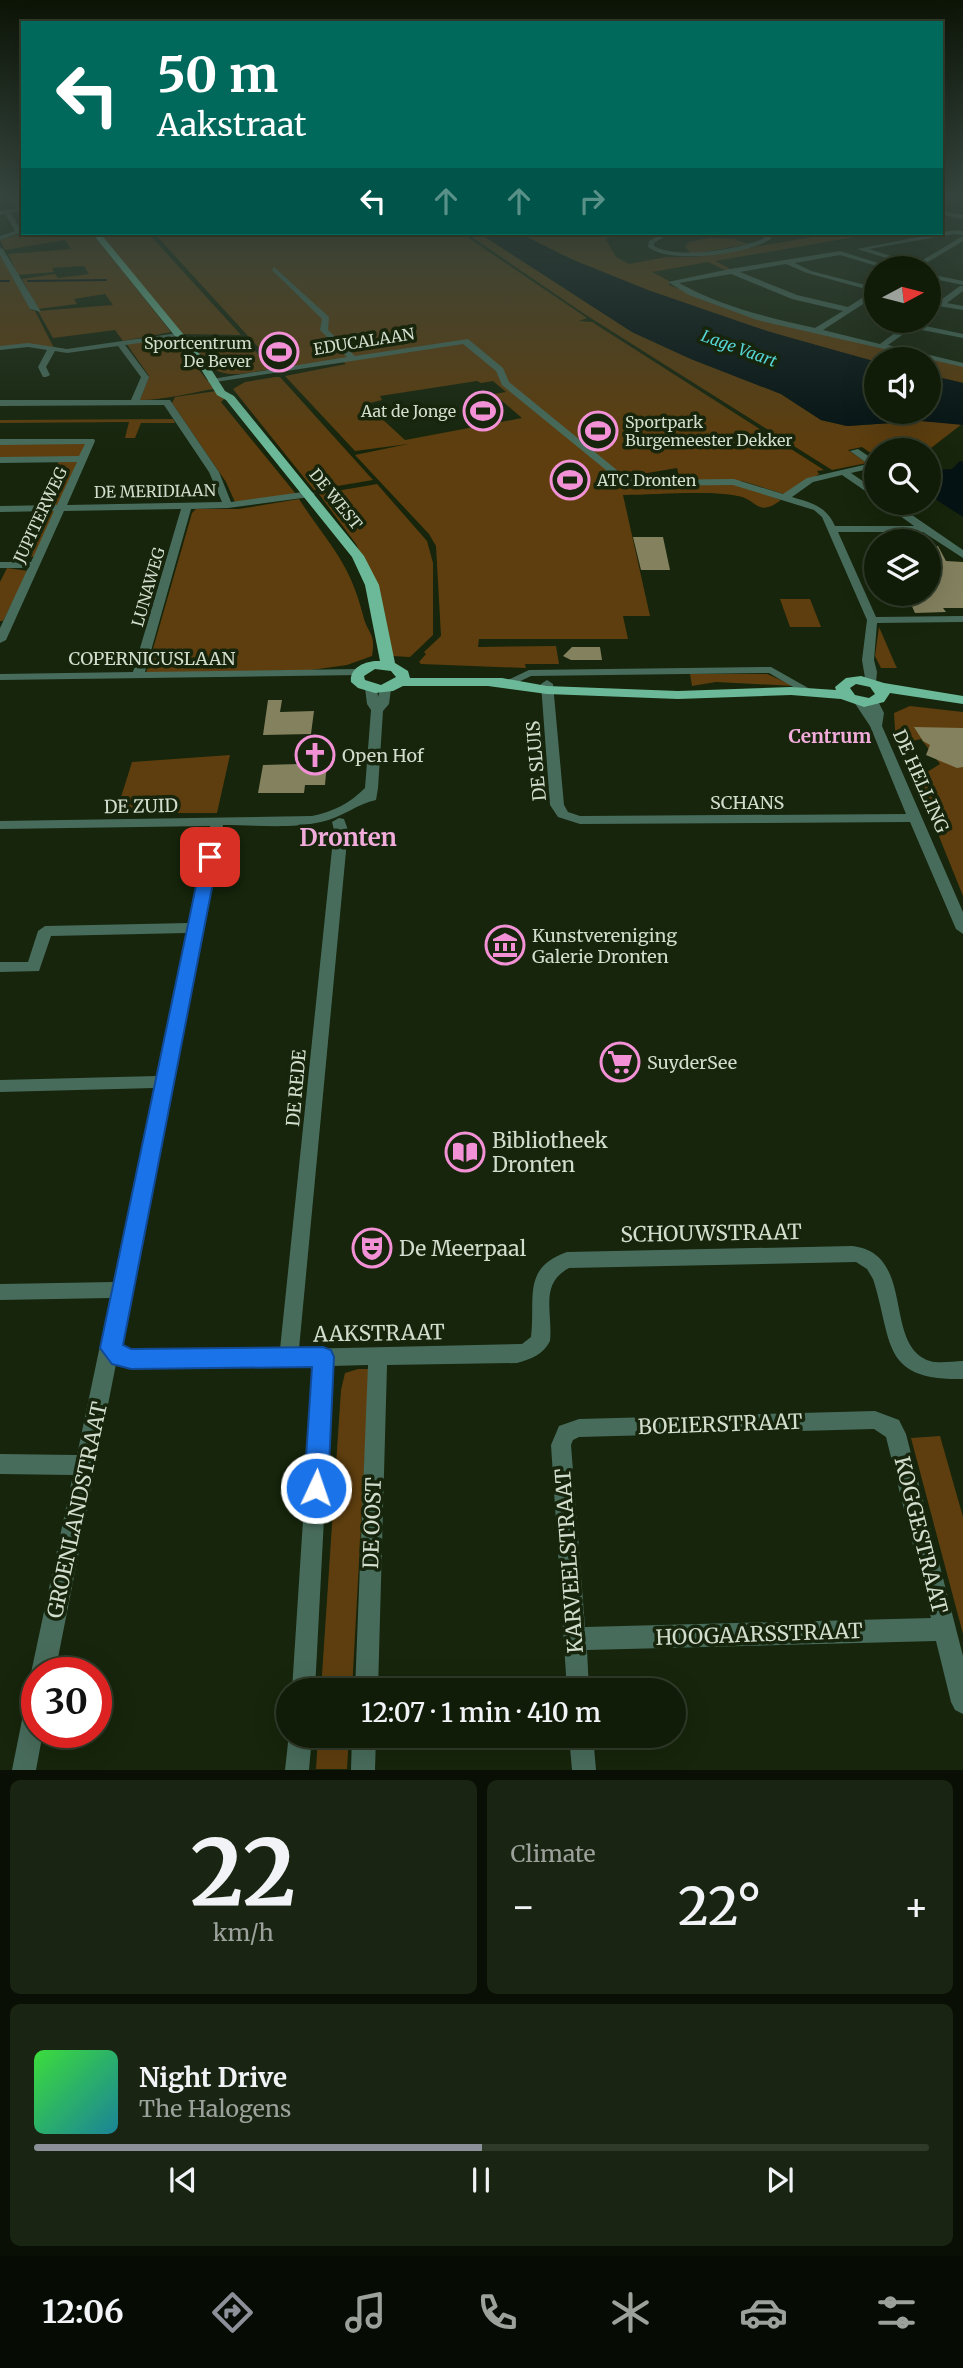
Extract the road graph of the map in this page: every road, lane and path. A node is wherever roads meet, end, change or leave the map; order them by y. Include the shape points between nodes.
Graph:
1 (18, 281) edge
2 (134, 281) edge
3 (286, 281) edge
4 (679, 281) edge
5 (753, 281) edge
6 (840, 281) edge
7 (864, 287) edge
8 (963, 288) edge
9 (864, 300) edge
10 (942, 303) edge
11 (942, 304) edge
12 (963, 308) edge
13 (38, 310) dead end
14 (850, 310) junction
15 (942, 330) edge
16 (816, 331) junction
17 (900, 333) edge
18 (178, 335) junction
19 (963, 336) edge
20 (120, 343) junction
21 (882, 346) junction
22 (0, 348) edge
23 (52, 349) junction
24 (353, 359) junction
25 (963, 365) edge
26 (46, 375) dead end
27 (216, 381) junction
28 (135, 401) junction
29 (0, 402) edge
30 (0, 442) edge
31 (855, 452) dead end
32 (82, 459) junction
33 (0, 460) edge
34 (843, 472) junction
35 (864, 487) edge
36 (310, 494) junction
37 (786, 497) junction
38 (228, 505) junction
39 (187, 506) junction
40 (0, 509) edge
41 (60, 509) junction
42 (905, 515) edge
43 (832, 529) junction
44 (864, 529) edge
45 (925, 529) edge
46 (941, 540) edge
47 (963, 555) edge
48 (0, 565) edge
49 (34, 565) junction
50 (963, 619) edge
51 (872, 620) junction
52 (3, 626) edge
53 (0, 640) edge
54 (381, 665) junction
55 (358, 675) junction
56 (138, 676) junction
57 (0, 677) edge
58 (402, 678) junction
59 (510, 681) junction
60 (492, 683) junction
61 (547, 687) junction
62 (378, 689) junction
63 (798, 690) junction
64 (843, 691) junction
65 (871, 691) junction
66 (963, 700) edge
67 (372, 788) junction
68 (914, 818) junction
69 (580, 820) joint
70 (217, 823) junction
71 (283, 823) junction
72 (0, 825) edge
73 (340, 826) junction
74 (195, 928) junction
75 (963, 929) edge
76 (0, 967) edge
77 (163, 1082) junction
78 (0, 1086) edge
79 (581, 1258) joint
80 (121, 1290) junction
81 (0, 1292) edge
82 (111, 1348) junction
83 (378, 1356) junction
84 (289, 1357) junction
85 (323, 1357) junction
86 (963, 1370) edge
87 (875, 1420) joint
88 (566, 1433) joint
89 (0, 1464) edge
90 (86, 1465) junction
91 (945, 1629) junction
92 (574, 1639) junction
93 (46, 1657) edge
94 (304, 1678) edge
95 (366, 1678) edge
96 (577, 1678) edge
97 (963, 1702) edge
98 (28, 1748) edge
99 (299, 1748) edge
100 (364, 1748) edge
101 (582, 1748) edge
102 (24, 1769) edge
103 (298, 1769) edge
104 (363, 1769) edge
105 (583, 1769) edge

1 - 13 street
2 - 18 main road, DE WEST
3 - 24 street via 326,319 324,330
4 - 16 street via 672,282 760,318
5 - 14 street via 795,298
6 - 7 street
8 - 10 street
9 - 14 street
11 - 12 street
14 - 16 street
15 - 19 street
16 - 21 street
17 - 21 street
18 - 20 street
18 - 27 main road, DE WEST
20 - 23 street
20 - 28 street via 145,377
21 - 25 street
22 - 23 street via 28,345
23 - 26 street via 42,367
24 - 27 street, EDUCALAAN
24 - 37 street, EDUCALAAN via 465,341 500,370 505,383 620,477 645,483 734,482
27 - 36 main road, DE WEST
28 - 29 street
28 - 38 street via 168,403 214,472
30 - 32 street, JUPITERWEG via 91,441
31 - 34 street via 875,464
32 - 33 street
32 - 41 street, JUPITERWEG
34 - 35 street
34 - 37 street via 810,480
36 - 38 street, DE MERIDIAAN
36 - 54 main road, DE WEST via 358,556 372,585
37 - 43 street, EDUCALAAN via 817,508
38 - 39 street, DE MERIDIAAN
39 - 41 street, DE MERIDIAAN
39 - 56 street, LUNAWEG
40 - 41 street, DE MERIDIAAN
41 - 49 street, JUPITERWEG
42 - 45 street
43 - 44 street
43 - 51 street, EDUCALAAN
46 - 47 street
48 - 49 street
49 - 52 street, JUPITERWEG
50 - 51 street
51 - 65 street, EDUCALAAN
52 - 53 street, JUPITERWEG
54 - 55 main road
54 - 58 main road
55 - 56 street, COPERNICUSLAAN
55 - 62 main road via 361,685
56 - 57 street, COPERNICUSLAAN
58 - 60 main road
58 - 62 main road
59 - 60 main road
59 - 61 main road
59 - 63 street via 529,673 771,670
60 - 61 main road
61 - 63 main road via 678,695
61 - 69 street, DE SLUIS via 558,810
62 - 67 street via 383,704 377,710
63 - 64 main road
64 - 65 main road
64 - 65 main road via 848,682
65 - 66 main road
65 - 68 street, DE HELLING via 876,726
67 - 71 street, DE ZUID via 338,814
67 - 73 street, DE ZUID via 367,804
68 - 69 street, SCHANS
68 - 75 street, DE HELLING
70 - 71 street, DE ZUID
70 - 72 street, DE ZUID
70 - 74 street, GROENLANDSTRAAT
71 - 73 street, DE ZUID
73 - 84 street, DE REDE
74 - 76 street via 45,930 34,967
74 - 77 street, GROENLANDSTRAAT
77 - 78 street
77 - 80 street, GROENLANDSTRAAT
79 - 83 street, AAKSTRAAT via 561,1263 542,1281 542,1332 540,1341 528,1351
79 - 86 street, SCHOUWSTRAAT via 862,1256 878,1269 900,1344 913,1361 929,1370
80 - 81 street
80 - 82 street, GROENLANDSTRAAT
82 - 84 street, AAKSTRAAT via 120,1357 131,1359
82 - 90 street, GROENLANDSTRAAT
83 - 85 street, AAKSTRAAT
83 - 95 street, DE OOST
84 - 85 street, AAKSTRAAT
85 - 94 street
87 - 88 street, BOEIERSTRAAT via 579,1428
87 - 91 street, KOGGESTRAAT via 892,1427 896,1434
88 - 92 street, KARVEELSTRAAT via 561,1445
89 - 90 street
90 - 93 street, GROENLANDSTRAAT
91 - 92 street, HOOGAARSSTRAAT
91 - 97 street, KOGGESTRAAT
92 - 96 street, KARVEELSTRAAT
98 - 102 street
99 - 103 street
100 - 104 street
101 - 105 street

